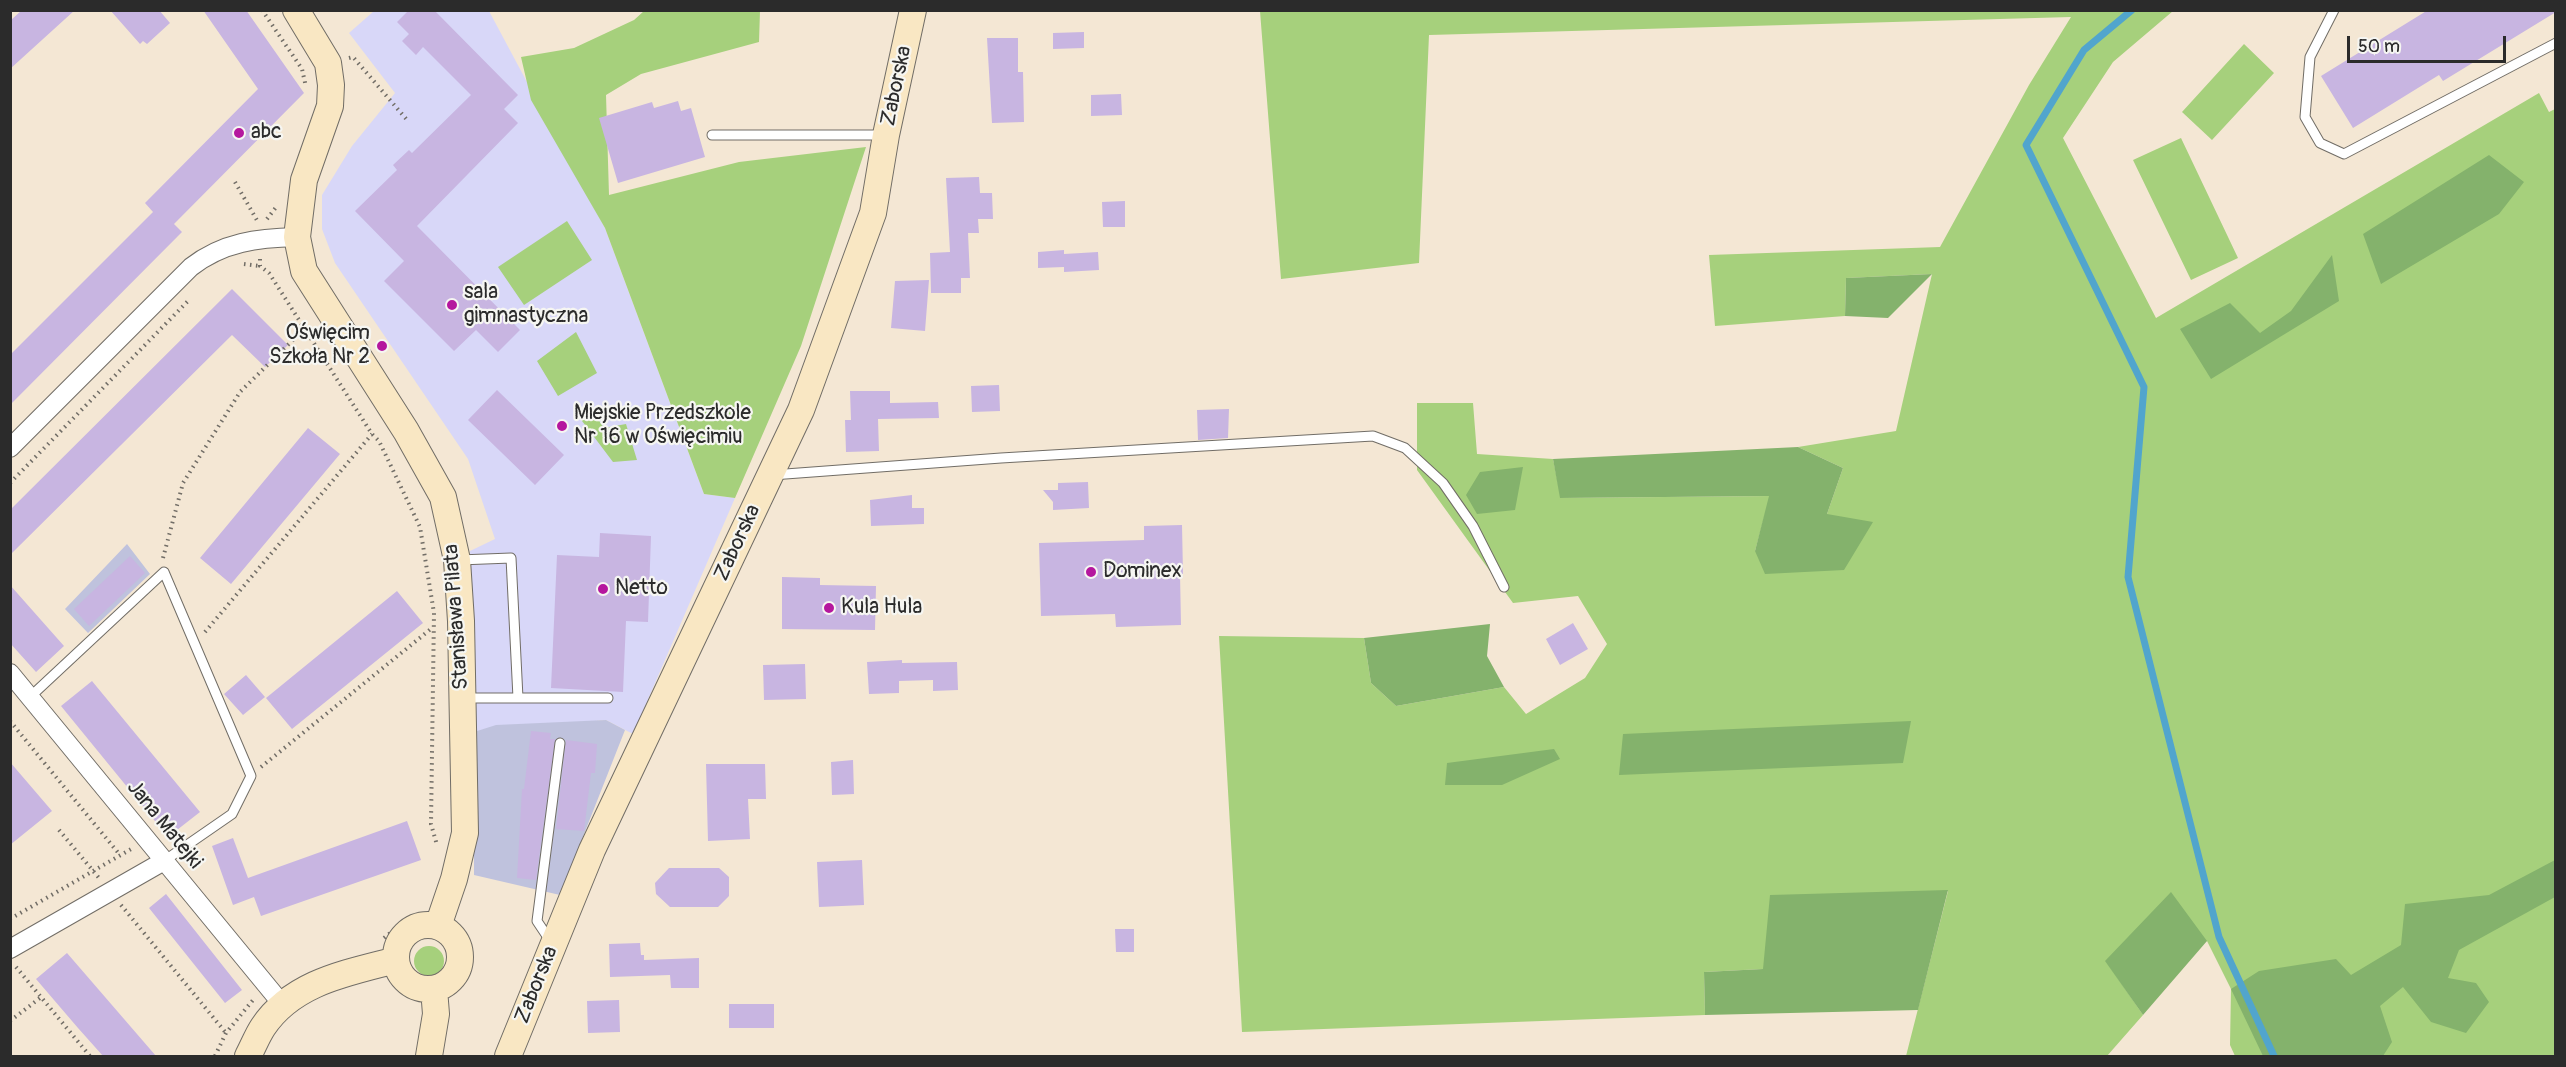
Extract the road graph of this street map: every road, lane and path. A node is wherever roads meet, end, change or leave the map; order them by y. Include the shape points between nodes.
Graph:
1 (262, 10) edge
2 (296, 10) edge
3 (913, 10) edge
4 (2334, 10) edge
5 (2556, 43) edge
6 (328, 63) junction
7 (306, 87) dead end
8 (408, 121) dead end
9 (712, 135) dead end
10 (886, 135) junction
11 (235, 182) dead end
12 (297, 237) junction
13 (259, 238) junction
14 (237, 263) dead end
15 (260, 266) junction
16 (189, 299) dead end
17 (304, 329) junction
18 (372, 434) junction
19 (10, 448) edge
20 (770, 475) junction
21 (10, 483) edge
22 (457, 560) junction
23 (164, 572) junction
24 (1504, 587) dead end
25 (432, 627) junction
26 (195, 644) junction
27 (10, 673) edge
28 (30, 697) junction
29 (463, 698) junction
30 (518, 698) junction
31 (608, 698) dead end
32 (10, 721) edge
33 (560, 743) dead end
34 (251, 776) junction
35 (59, 830) dead end
36 (147, 839) junction
37 (436, 853) dead end
38 (120, 855) junction
39 (164, 861) junction
40 (93, 871) junction
41 (110, 892) junction
42 (10, 919) edge
43 (429, 920) junction
44 (553, 944) junction
45 (10, 949) edge
46 (388, 950) junction
47 (10, 960) edge
48 (434, 989) junction
49 (40, 998) junction
50 (253, 1000) dead end
51 (282, 1004) junction
52 (10, 1021) edge
53 (226, 1033) junction
54 (90, 1056) edge
55 (215, 1056) edge
56 (248, 1056) edge
57 (429, 1056) edge
58 (508, 1056) edge

1 - 7 path via 302,69
2 - 6 street
3 - 10 street, Zaborska
4 - 5 lane via 2310,57 2305,117 2320,143 2344,154
6 - 8 path via 353,57
6 - 12 street, Stanisława Pilata via 330,106 304,180
9 - 10 lane
10 - 20 street, Zaborska via 873,213 801,410
11 - 13 path via 259,224
12 - 13 street
12 - 22 street, Stanisława Pilata via 304,271 406,431 443,497
13 - 15 path
13 - 19 street via 207,255 191,267
14 - 15 path
15 - 17 path
16 - 21 path
17 - 18 path
17 - 23 path via 240,392 183,483 163,556
18 - 25 path via 420,526 434,613
18 - 26 path
20 - 24 lane via 1373,436 1406,448 1443,483 1473,526
20 - 44 street, Zaborska via 592,850
22 - 29 street, Stanisława Pilata
22 - 30 lane via 512,558
23 - 26 lane
23 - 28 lane
25 - 34 path
25 - 37 path via 431,824
26 - 34 lane
27 - 28 street, Jana Matejki
28 - 36 street, Jana Matejki
29 - 30 lane
29 - 43 street, Stanisława Pilata via 465,832 454,879
30 - 31 lane
32 - 38 path
33 - 44 lane via 537,921
34 - 39 lane via 232,814
35 - 40 path
36 - 38 path
36 - 39 street, Jana Matejki
38 - 40 path
39 - 41 street
39 - 51 street, Jana Matejki
40 - 41 path
40 - 42 path
41 - 45 street
41 - 53 path
43 - 46 street
43 - 46 path via 405,921
43 - 48 street via 455,938 461,959 453,978
44 - 58 street, Zaborska
46 - 48 street via 413,986
46 - 51 street via 320,981
47 - 49 path
48 - 57 street via 436,1014
49 - 52 path
49 - 54 path
50 - 53 path
51 - 56 street via 262,1028
53 - 55 path

